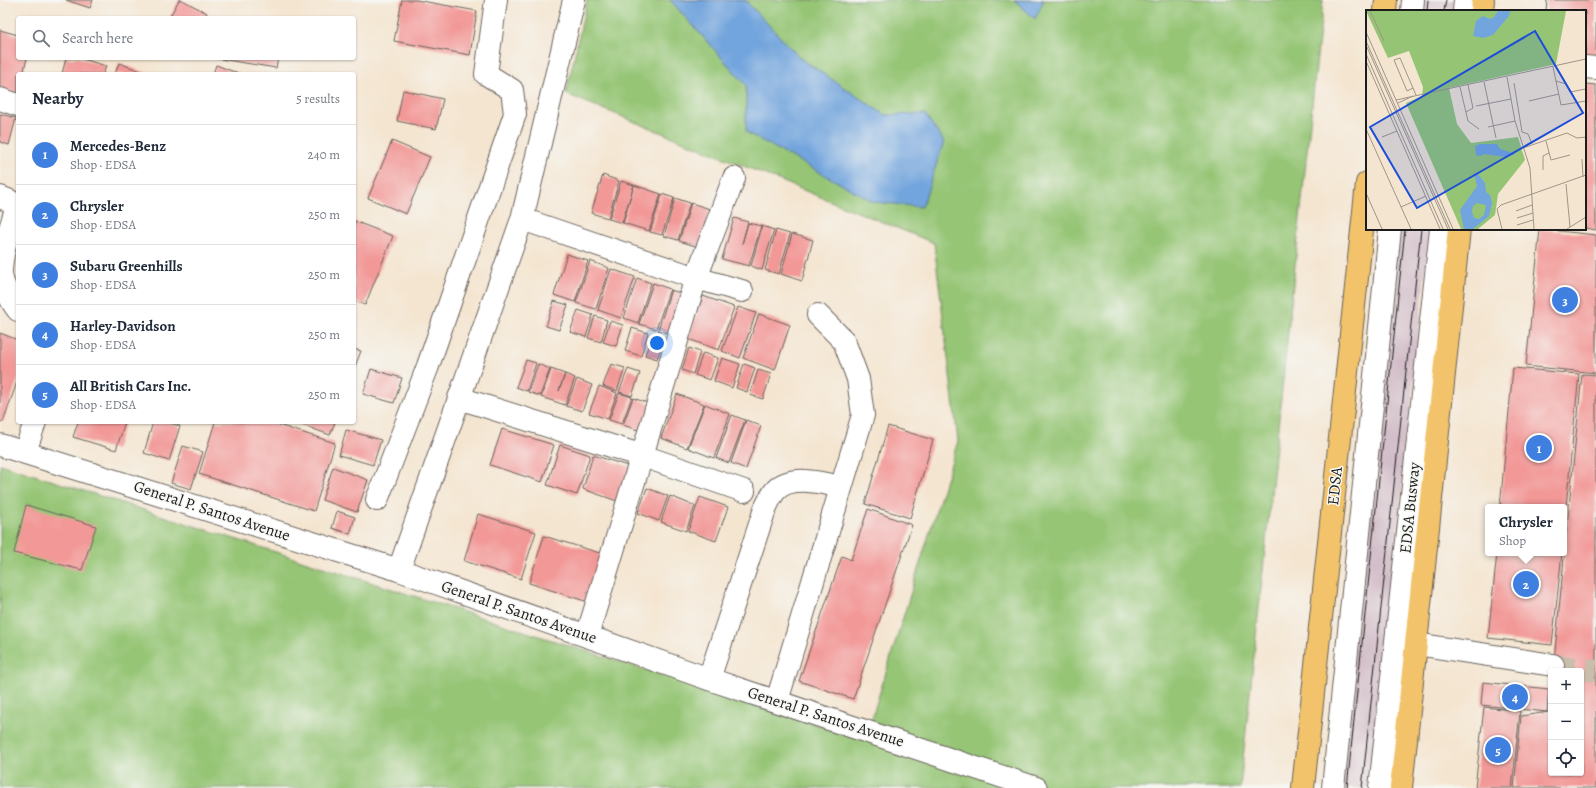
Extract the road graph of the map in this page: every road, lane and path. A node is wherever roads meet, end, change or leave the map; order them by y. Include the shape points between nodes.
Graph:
1 (496, 0) edge
2 (574, 0) edge
3 (1386, 0) edge
4 (1414, 0) edge
5 (1465, 0) edge
6 (1484, 0) edge
7 (1385, 10) edge
8 (1412, 10) edge
9 (1464, 10) edge
10 (1482, 10) edge
11 (1586, 67) edge
12 (1596, 68) edge
13 (0, 99) edge
14 (16, 104) edge
15 (734, 178) dead end
16 (1366, 193) edge
17 (0, 197) edge
18 (16, 209) edge
19 (16, 209) edge
20 (522, 219) junction
21 (1390, 230) edge
22 (1441, 230) edge
23 (1459, 230) edge
24 (696, 278) junction
25 (742, 291) dead end
26 (16, 308) edge
27 (818, 315) dead end
28 (459, 398) junction
29 (34, 424) edge
30 (0, 445) edge
31 (25, 452) junction
32 (643, 456) junction
33 (841, 487) junction
34 (744, 491) dead end
35 (377, 500) dead end
36 (399, 570) junction
37 (587, 636) junction
38 (1416, 644) junction
39 (1553, 665) tunnel mouth
40 (708, 678) junction
41 (777, 701) junction
42 (1036, 788) edge
43 (1303, 788) edge
44 (1333, 788) edge
45 (1380, 788) edge
46 (1401, 788) edge

1 - 35 street via 486,74 512,90 515,114 428,366
2 - 20 street
3 - 7 highway
4 - 8 street
5 - 9 street
6 - 10 highway
11 - 12 street
13 - 14 street
15 - 24 street
16 - 43 highway, EDSA
17 - 19 street via 10,201
18 - 26 street via 1,275
20 - 24 street
20 - 28 street
21 - 44 street
22 - 45 street, EDSA Busway
23 - 38 highway
24 - 25 street
24 - 32 street
27 - 33 street via 844,341 858,379 863,415
28 - 32 street
28 - 36 street
29 - 31 street
30 - 31 street, General P. Santos Avenue
31 - 36 street, General P. Santos Avenue
32 - 34 street
32 - 37 street
33 - 40 street via 814,481 793,481 776,490 765,509
33 - 41 street
36 - 37 street, General P. Santos Avenue
37 - 40 street, General P. Santos Avenue
38 - 39 street
38 - 46 highway
40 - 41 street, General P. Santos Avenue
41 - 42 street, General P. Santos Avenue

